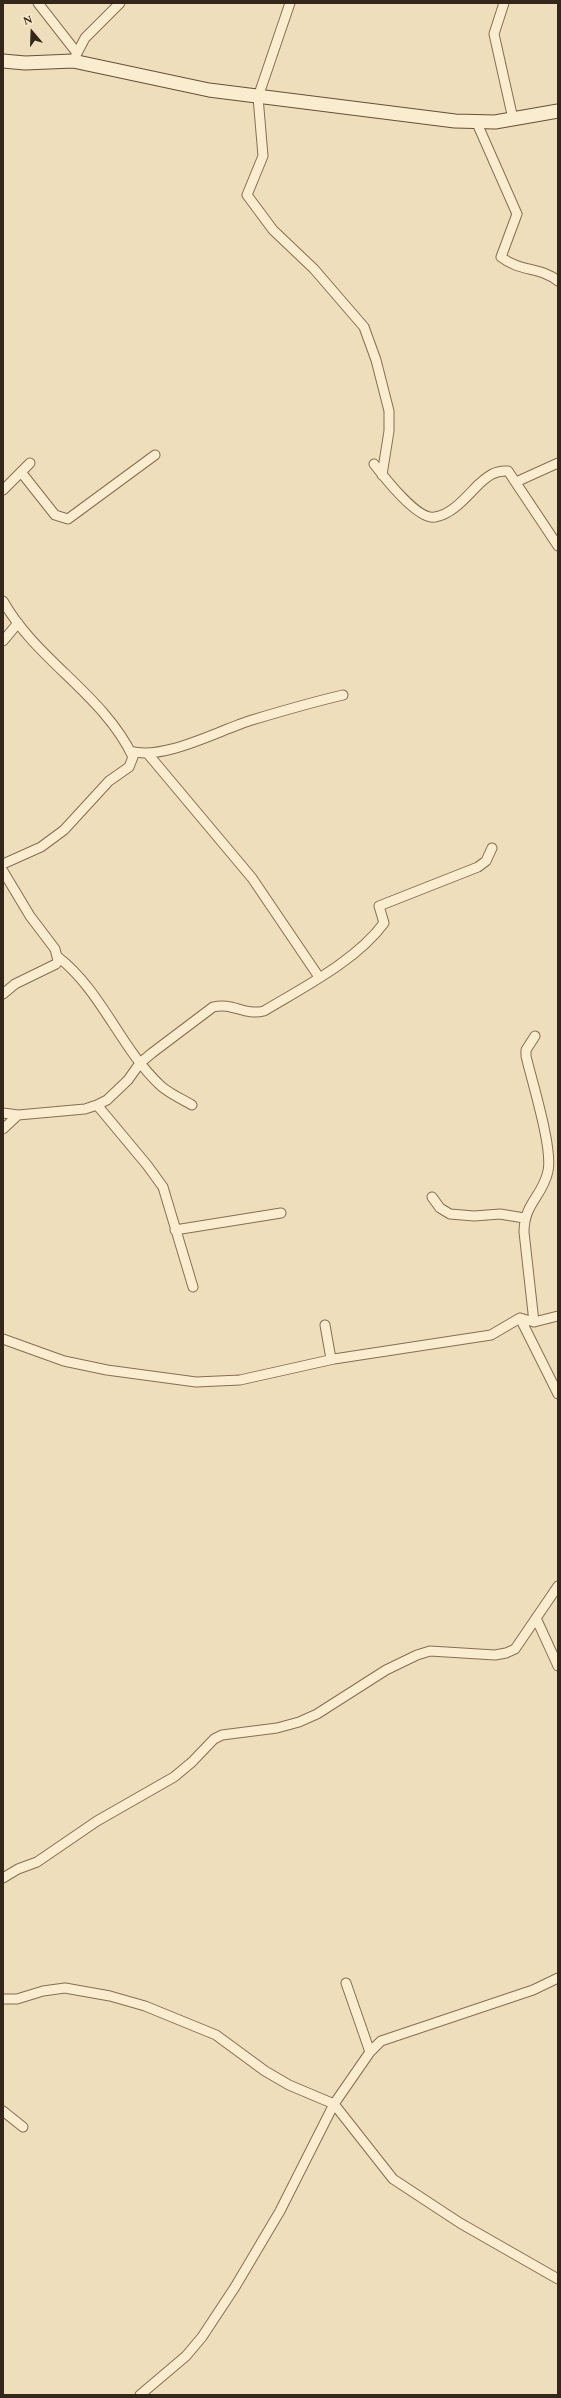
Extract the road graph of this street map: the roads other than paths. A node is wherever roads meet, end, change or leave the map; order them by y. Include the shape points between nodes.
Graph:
1 (38, 3) edge
2 (120, 3) edge
3 (290, 3) edge
4 (504, 3) edge
5 (75, 57) junction
6 (3, 61) edge
7 (258, 97) junction
8 (558, 111) edge
9 (513, 119) junction
10 (476, 121) junction
11 (558, 281) edge
12 (155, 455) dead end
13 (30, 463) dead end
14 (558, 463) edge
15 (374, 464) dead end
16 (21, 472) junction
17 (382, 475) junction
18 (516, 482) junction
19 (3, 490) edge
20 (558, 546) edge
21 (3, 601) edge
22 (18, 623) junction
23 (3, 641) edge
24 (344, 695) dead end
25 (130, 751) junction
26 (148, 754) junction
27 (492, 848) dead end
28 (3, 864) edge
29 (3, 871) edge
30 (58, 957) junction
31 (319, 977) junction
32 (3, 994) edge
33 (535, 1036) dead end
34 (140, 1063) junction
35 (96, 1105) junction
36 (192, 1105) dead end
37 (3, 1113) edge
38 (18, 1115) junction
39 (3, 1130) edge
40 (432, 1197) dead end
41 (281, 1213) dead end
42 (524, 1218) junction
43 (175, 1230) junction
44 (193, 1287) dead end
45 (558, 1316) edge
46 (520, 1318) junction
47 (534, 1322) junction
48 (325, 1325) dead end
49 (3, 1339) edge
50 (331, 1359) junction
51 (558, 1394) edge
52 (558, 1586) edge
53 (536, 1618) junction
54 (558, 1666) edge
55 (3, 1878) edge
56 (558, 1978) edge
57 (346, 1983) dead end
58 (3, 1999) edge
59 (370, 2052) junction
60 (334, 2104) junction
61 (3, 2111) edge
62 (22, 2126) dead end
63 (558, 2279) edge
64 (140, 2395) edge

1 - 5 street
2 - 5 street via 85,38
3 - 7 street
4 - 9 street via 494,34
5 - 6 street via 25,63
5 - 7 street via 209,90
7 - 10 street via 455,121
7 - 17 street via 263,156 247,195 273,230 314,269 364,327 376,360 389,411 389,431
8 - 9 street
9 - 10 street
10 - 11 street via 517,214 501,258 519,268 548,273
12 - 16 street via 68,519 55,515
13 - 16 street
14 - 18 street
15 - 17 street
16 - 19 street
17 - 18 street via 410,505 424,515 434,518 453,509 491,474 501,470 508,471
18 - 20 street
21 - 22 street
22 - 23 street
22 - 25 street via 96,707
24 - 26 street via 253,720
25 - 26 street
25 - 28 street via 133,758 129,767 109,780 64,830 41,847
26 - 31 street via 252,878
27 - 31 street via 486,861 478,867 379,906 384,923 374,936
29 - 30 street
30 - 32 street via 56,964 15,984
30 - 34 street via 75,970
31 - 34 street via 264,1011 254,1013 222,1004 213,1007
33 - 42 street via 526,1050 526,1056 550,1156 543,1185
34 - 35 street via 128,1080 107,1100
34 - 36 street via 161,1086
35 - 38 street via 85,1109
35 - 43 street via 148,1165 163,1187
37 - 38 street
38 - 39 street
40 - 42 street via 440,1208 450,1214 500,1214
41 - 43 street
42 - 47 street
43 - 44 street
45 - 47 street
46 - 47 street
46 - 50 street via 491,1336
46 - 51 street
48 - 50 street
49 - 50 street via 93,1367 196,1382 240,1380
52 - 53 street
53 - 54 street
53 - 55 street via 522,1642 506,1653 495,1655 430,1651 386,1670 317,1714 299,1722 277,1728 222,1735 214,1739 174,1777 98,1821 37,1862
56 - 59 street via 533,1990 381,2041
57 - 59 street
58 - 60 street via 17,1999 43,1991 66,1988 145,2006 216,2035 265,2071 295,2088
59 - 60 street
60 - 63 street via 393,2179 460,2223
60 - 64 street via 280,2211 202,2337 186,2356
61 - 62 street

